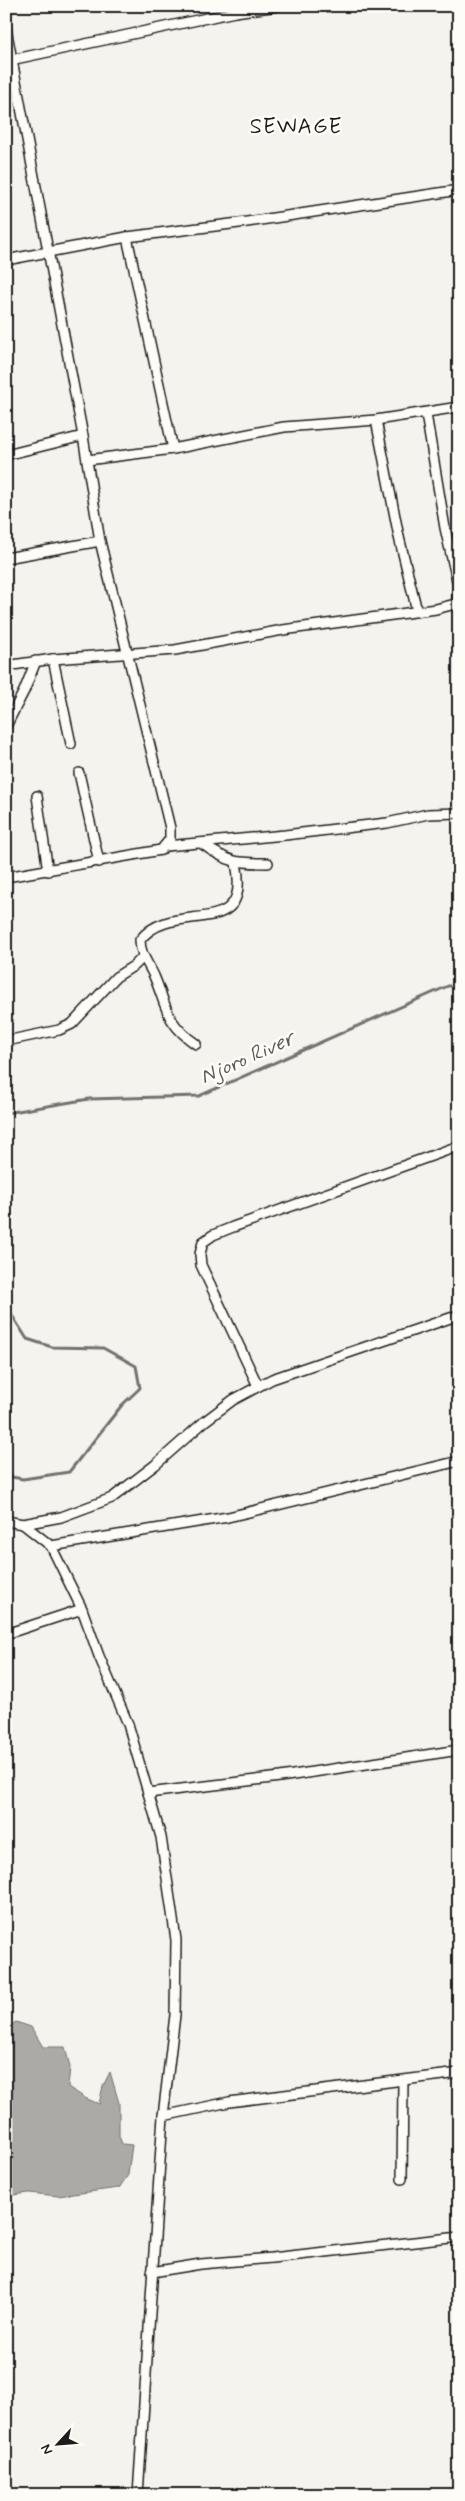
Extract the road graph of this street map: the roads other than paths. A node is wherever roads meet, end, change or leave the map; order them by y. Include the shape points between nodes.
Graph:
1 (278, 6) edge
2 (6, 28) edge
3 (10, 60) edge
4 (459, 190) edge
5 (127, 237) junction
6 (49, 253) junction
7 (6, 260) edge
8 (459, 407) edge
9 (426, 414) junction
10 (376, 420) junction
11 (83, 436) junction
12 (173, 449) junction
13 (6, 455) edge
14 (87, 460) junction
15 (100, 541) junction
16 (6, 558) edge
17 (458, 603) edge
18 (417, 611) junction
19 (126, 654) junction
20 (53, 659) junction
21 (36, 661) junction
22 (6, 666) edge
23 (6, 726) edge
24 (71, 744) dead end
25 (80, 773) dead end
26 (37, 796) dead end
27 (459, 812) edge
28 (201, 843) junction
29 (166, 846) junction
30 (99, 862) junction
31 (236, 863) junction
32 (268, 863) dead end
33 (48, 871) junction
34 (6, 877) edge
35 (143, 957) junction
36 (6, 1041) edge
37 (196, 1044) dead end
38 (459, 1146) edge
39 (459, 1315) edge
40 (258, 1386) junction
41 (459, 1461) edge
42 (6, 1520) edge
43 (23, 1524) junction
44 (51, 1546) junction
45 (82, 1608) junction
46 (6, 1634) edge
47 (459, 1750) edge
48 (148, 1794) junction
49 (459, 2073) edge
50 (404, 2081) junction
51 (163, 2116) junction
52 (402, 2179) dead end
53 (459, 2237) edge
54 (152, 2272) junction
55 (138, 2495) edge

1 - 3 street via 235,12
2 - 3 street
3 - 6 street
4 - 5 street
5 - 6 street
5 - 12 street
6 - 7 street
6 - 11 street
8 - 9 street
9 - 10 street
9 - 17 street via 458,585
10 - 12 street via 284,428
10 - 18 street
11 - 13 street
11 - 14 street
12 - 14 street
14 - 15 street
15 - 16 street
15 - 19 street
17 - 18 street
18 - 19 street via 282,630 175,650
19 - 20 street
19 - 29 street via 170,828
20 - 21 street
20 - 24 street
21 - 22 street
21 - 23 street
25 - 30 street
26 - 33 street
27 - 28 street via 428,814 387,824
28 - 29 street
28 - 31 street via 215,854
29 - 30 street via 152,853
30 - 33 street
31 - 32 street
31 - 35 street via 239,888 231,907 221,913 157,925 140,940
33 - 34 street
35 - 36 street via 116,977 72,1024 59,1030
35 - 37 street via 174,1025
38 - 40 street via 233,1227 203,1242 201,1265
39 - 40 street
40 - 43 street via 205,1421 112,1498 61,1517
41 - 44 street via 228,1517
42 - 43 street
43 - 44 street
44 - 45 street
45 - 46 street
45 - 48 street via 128,1724
47 - 48 street
48 - 51 street via 161,1837 176,1940 176,2015
49 - 50 street
50 - 51 street via 229,2102
50 - 52 street
51 - 54 street
53 - 54 street
54 - 55 street

